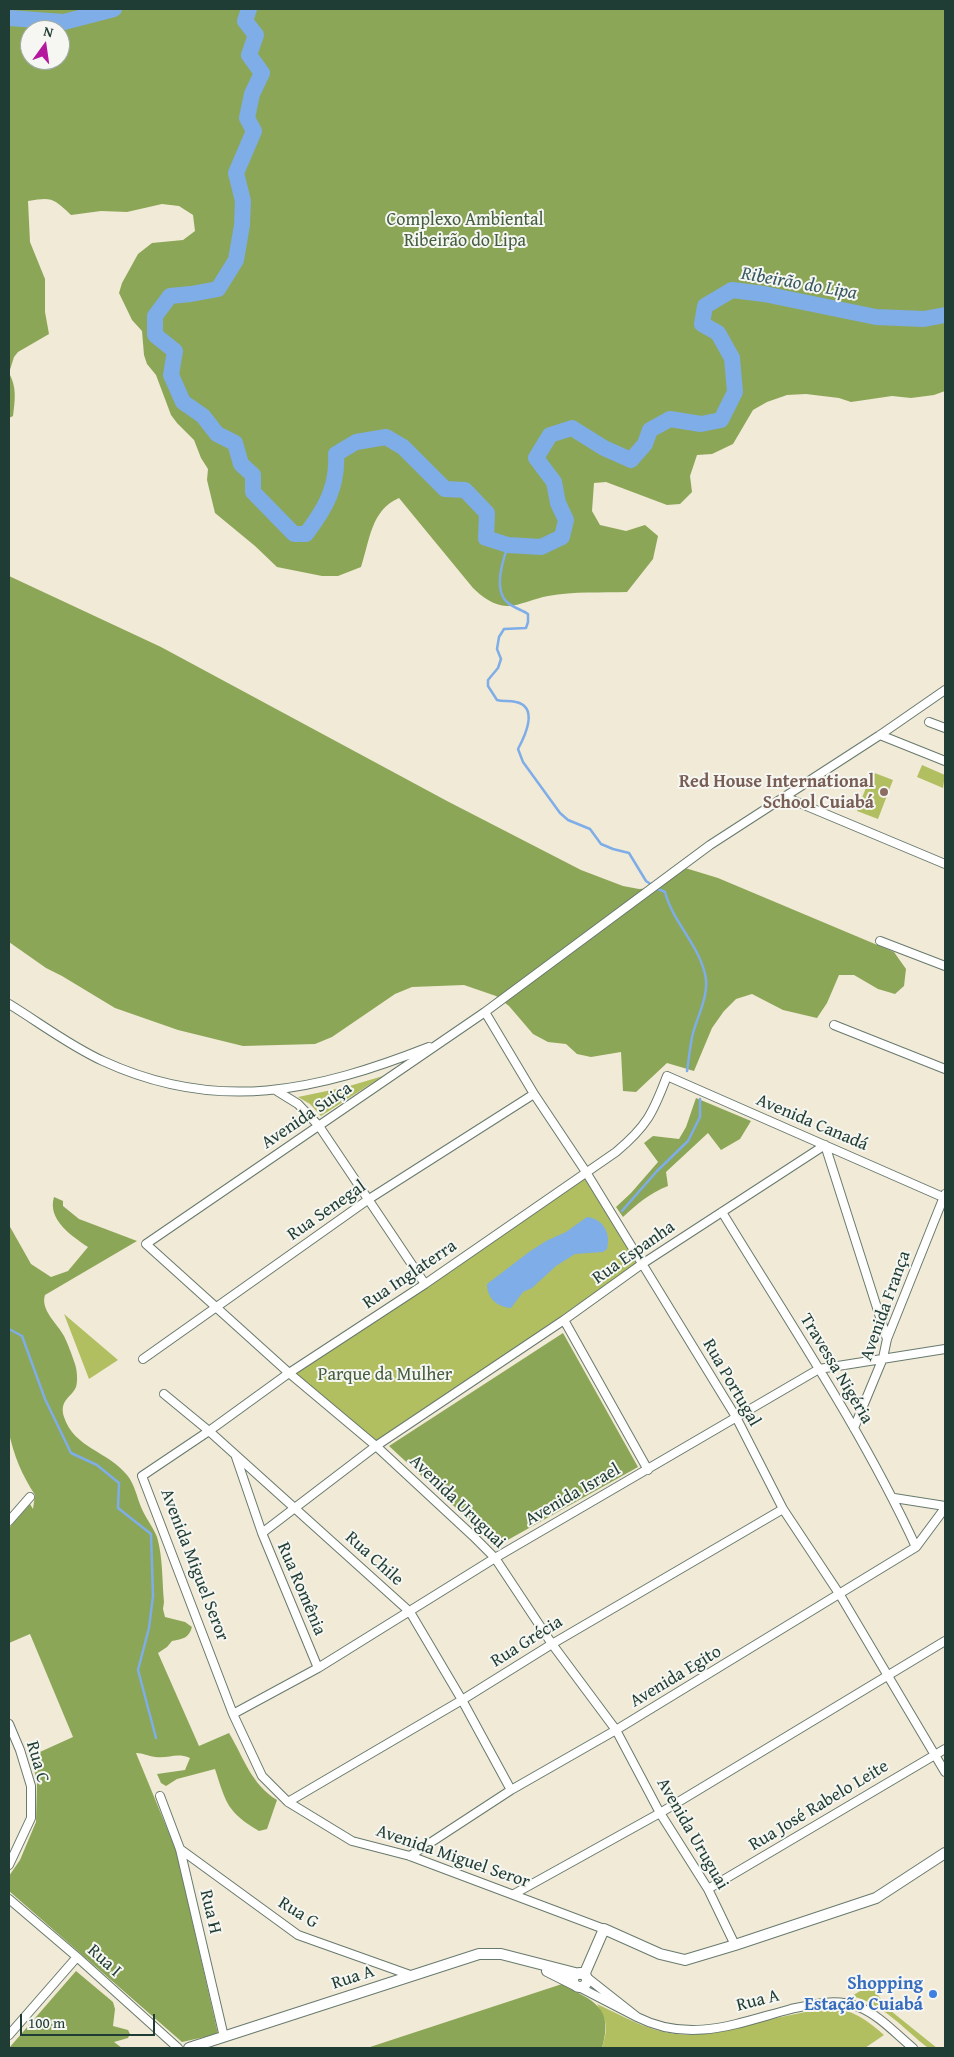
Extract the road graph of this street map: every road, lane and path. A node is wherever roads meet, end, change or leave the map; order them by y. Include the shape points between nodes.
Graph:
1 (945, 690) edge
2 (929, 722) dead end
3 (945, 728) edge
4 (880, 736) junction
5 (945, 762) edge
6 (785, 797) junction
7 (945, 864) edge
8 (880, 941) dead end
9 (945, 966) edge
10 (9, 1004) edge
11 (486, 1012) junction
12 (834, 1025) dead end
13 (443, 1042) junction
14 (945, 1069) edge
15 (667, 1076) joint
16 (277, 1091) junction
17 (534, 1094) junction
18 (319, 1126) junction
19 (825, 1145) junction
20 (586, 1172) junction
21 (945, 1196) edge
22 (369, 1199) junction
23 (722, 1212) junction
24 (146, 1244) joint
25 (642, 1264) junction
26 (425, 1284) junction
27 (217, 1307) junction
28 (564, 1320) junction
29 (887, 1340) junction
30 (945, 1349) edge
31 (883, 1358) junction
32 (143, 1359) dead end
33 (819, 1369) junction
34 (288, 1373) junction
35 (164, 1394) dead end
36 (736, 1417) junction
37 (854, 1428) junction
38 (209, 1431) junction
39 (376, 1446) junction
40 (236, 1456) junction
41 (648, 1470) junction
42 (142, 1476) joint
43 (30, 1497) dead end
44 (894, 1498) junction
45 (945, 1507) edge
46 (296, 1508) junction
47 (783, 1509) junction
48 (9, 1521) edge
49 (262, 1533) junction
50 (916, 1547) junction
51 (495, 1558) junction
52 (840, 1595) junction
53 (410, 1612) junction
54 (945, 1641) edge
55 (552, 1644) junction
56 (318, 1668) junction
57 (887, 1676) junction
58 (462, 1700) junction
59 (233, 1714) junction
60 (9, 1724) edge
61 (616, 1730) junction
62 (945, 1749) edge
63 (936, 1754) junction
64 (945, 1772) edge
65 (511, 1790) junction
66 (160, 1796) dead end
67 (288, 1802) junction
68 (660, 1813) junction
69 (180, 1849) junction
70 (945, 1853) edge
71 (410, 1856) junction
72 (9, 1866) edge
73 (708, 1889) junction
74 (514, 1894) junction
75 (9, 1899) edge
76 (604, 1929) junction
77 (735, 1945) junction
78 (77, 1957) junction
79 (528, 1962) junction
80 (583, 1975) junction
81 (413, 1976) junction
82 (577, 1986) junction
83 (637, 2017) junction
84 (9, 2035) edge
85 (224, 2037) junction
86 (178, 2048) edge
87 (188, 2048) edge
88 (913, 2048) edge

1 - 4 street, Avenida Suiça
2 - 3 street
4 - 5 street
4 - 6 street, Avenida Suiça
6 - 7 street
6 - 11 street, Avenida Suiça via 710,845
8 - 9 street
10 - 16 street via 84,1052 137,1075 207,1090
11 - 13 street, Avenida Suiça
11 - 17 street, Rua Portugal
12 - 14 street
13 - 16 street via 382,1066 318,1084
13 - 18 street, Avenida Suiça
15 - 19 street, Avenida Canadá
15 - 20 street, Rua Inglaterra via 650,1117 634,1137
16 - 18 street via 298,1104
17 - 20 street, Rua Portugal
17 - 22 street, Rua Senegal
18 - 22 street
18 - 24 street, Avenida Suiça
19 - 21 street, Avenida Canadá
19 - 23 street, Rua Espanha
19 - 29 street
20 - 25 street, Rua Portugal
20 - 26 street, Rua Inglaterra
21 - 29 street, Avenida França
22 - 26 street
22 - 27 street, Rua Senegal
23 - 25 street, Rua Espanha
23 - 33 street, Travessa Nigéria
24 - 27 street, Avenida Uruguai
25 - 28 street, Rua Espanha
25 - 36 street, Rua Portugal
26 - 34 street, Rua Inglaterra
27 - 32 street, Rua Senegal
27 - 34 street, Avenida Uruguai
28 - 39 street, Rua Espanha
28 - 41 street
29 - 31 street, Avenida França
30 - 31 street, Avenida Israel
31 - 33 street, Avenida Israel
31 - 37 street, Avenida França
33 - 36 street, Avenida Israel
33 - 37 street, Travessa Nigéria
34 - 38 street, Rua Inglaterra
34 - 39 street, Avenida Uruguai
35 - 38 street, Rua Chile
36 - 41 street, Avenida Israel
36 - 47 street, Rua Portugal
37 - 44 street, Travessa Nigéria
38 - 40 street, Rua Chile
38 - 42 street, Rua Inglaterra
39 - 46 street, Rua Espanha
39 - 51 street, Avenida Uruguai
40 - 46 street, Rua Chile
40 - 49 street
41 - 51 street, Avenida Israel
42 - 59 street, Avenida Miguel Seror
43 - 48 street
44 - 45 street
44 - 50 street, Travessa Nigéria
45 - 50 street, Avenida Egito
46 - 49 street, Rua Romênia
46 - 53 street, Rua Chile
47 - 52 street, Rua Portugal
47 - 55 street, Rua Grécia
49 - 56 street, Rua Romênia
50 - 52 street, Avenida Egito
51 - 53 street, Avenida Israel
51 - 55 street, Avenida Uruguai
52 - 57 street, Rua Portugal
52 - 61 street, Avenida Egito
53 - 56 street, Avenida Israel
53 - 58 street, Rua Chile
54 - 57 street
55 - 58 street, Rua Grécia
55 - 61 street, Avenida Uruguai
56 - 59 street, Avenida Israel
57 - 63 street, Rua Portugal
57 - 68 street
58 - 65 street, Rua Chile
58 - 67 street, Rua Grécia
59 - 67 street, Avenida Miguel Seror via 262,1776
60 - 72 street, Rua C via 31,1786 31,1818
61 - 65 street, Avenida Egito
61 - 68 street, Avenida Uruguai
62 - 63 street, Rua José Rabelo Leite
63 - 64 street, Rua Portugal
63 - 73 street, Rua José Rabelo Leite
65 - 71 street, Avenida Egito
66 - 69 street, Rua H
67 - 71 street, Avenida Miguel Seror via 352,1841
68 - 73 street, Avenida Uruguai
68 - 74 street
69 - 81 street, Rua G via 298,1935
69 - 85 street, Rua H
70 - 77 street, Avenida Miguel Seror via 876,1898
71 - 74 street, Avenida Miguel Seror
73 - 77 street, Avenida Uruguai
74 - 76 street, Avenida Miguel Seror
75 - 78 street, Rua I
76 - 77 street, Avenida Miguel Seror via 675,1959 685,1960
76 - 80 street
78 - 84 street
78 - 86 street, Rua I
79 - 80 street, Rua A
79 - 81 street, Rua A via 501,1954 479,1954
79 - 82 street, Rua A
80 - 82 street via 586,1983
80 - 83 street, Rua A
81 - 85 street, Rua A
82 - 83 street, Rua A
83 - 88 street, Rua A via 668,2029 693,2031 817,2004 844,2003 874,2015
85 - 87 street, Rua A

